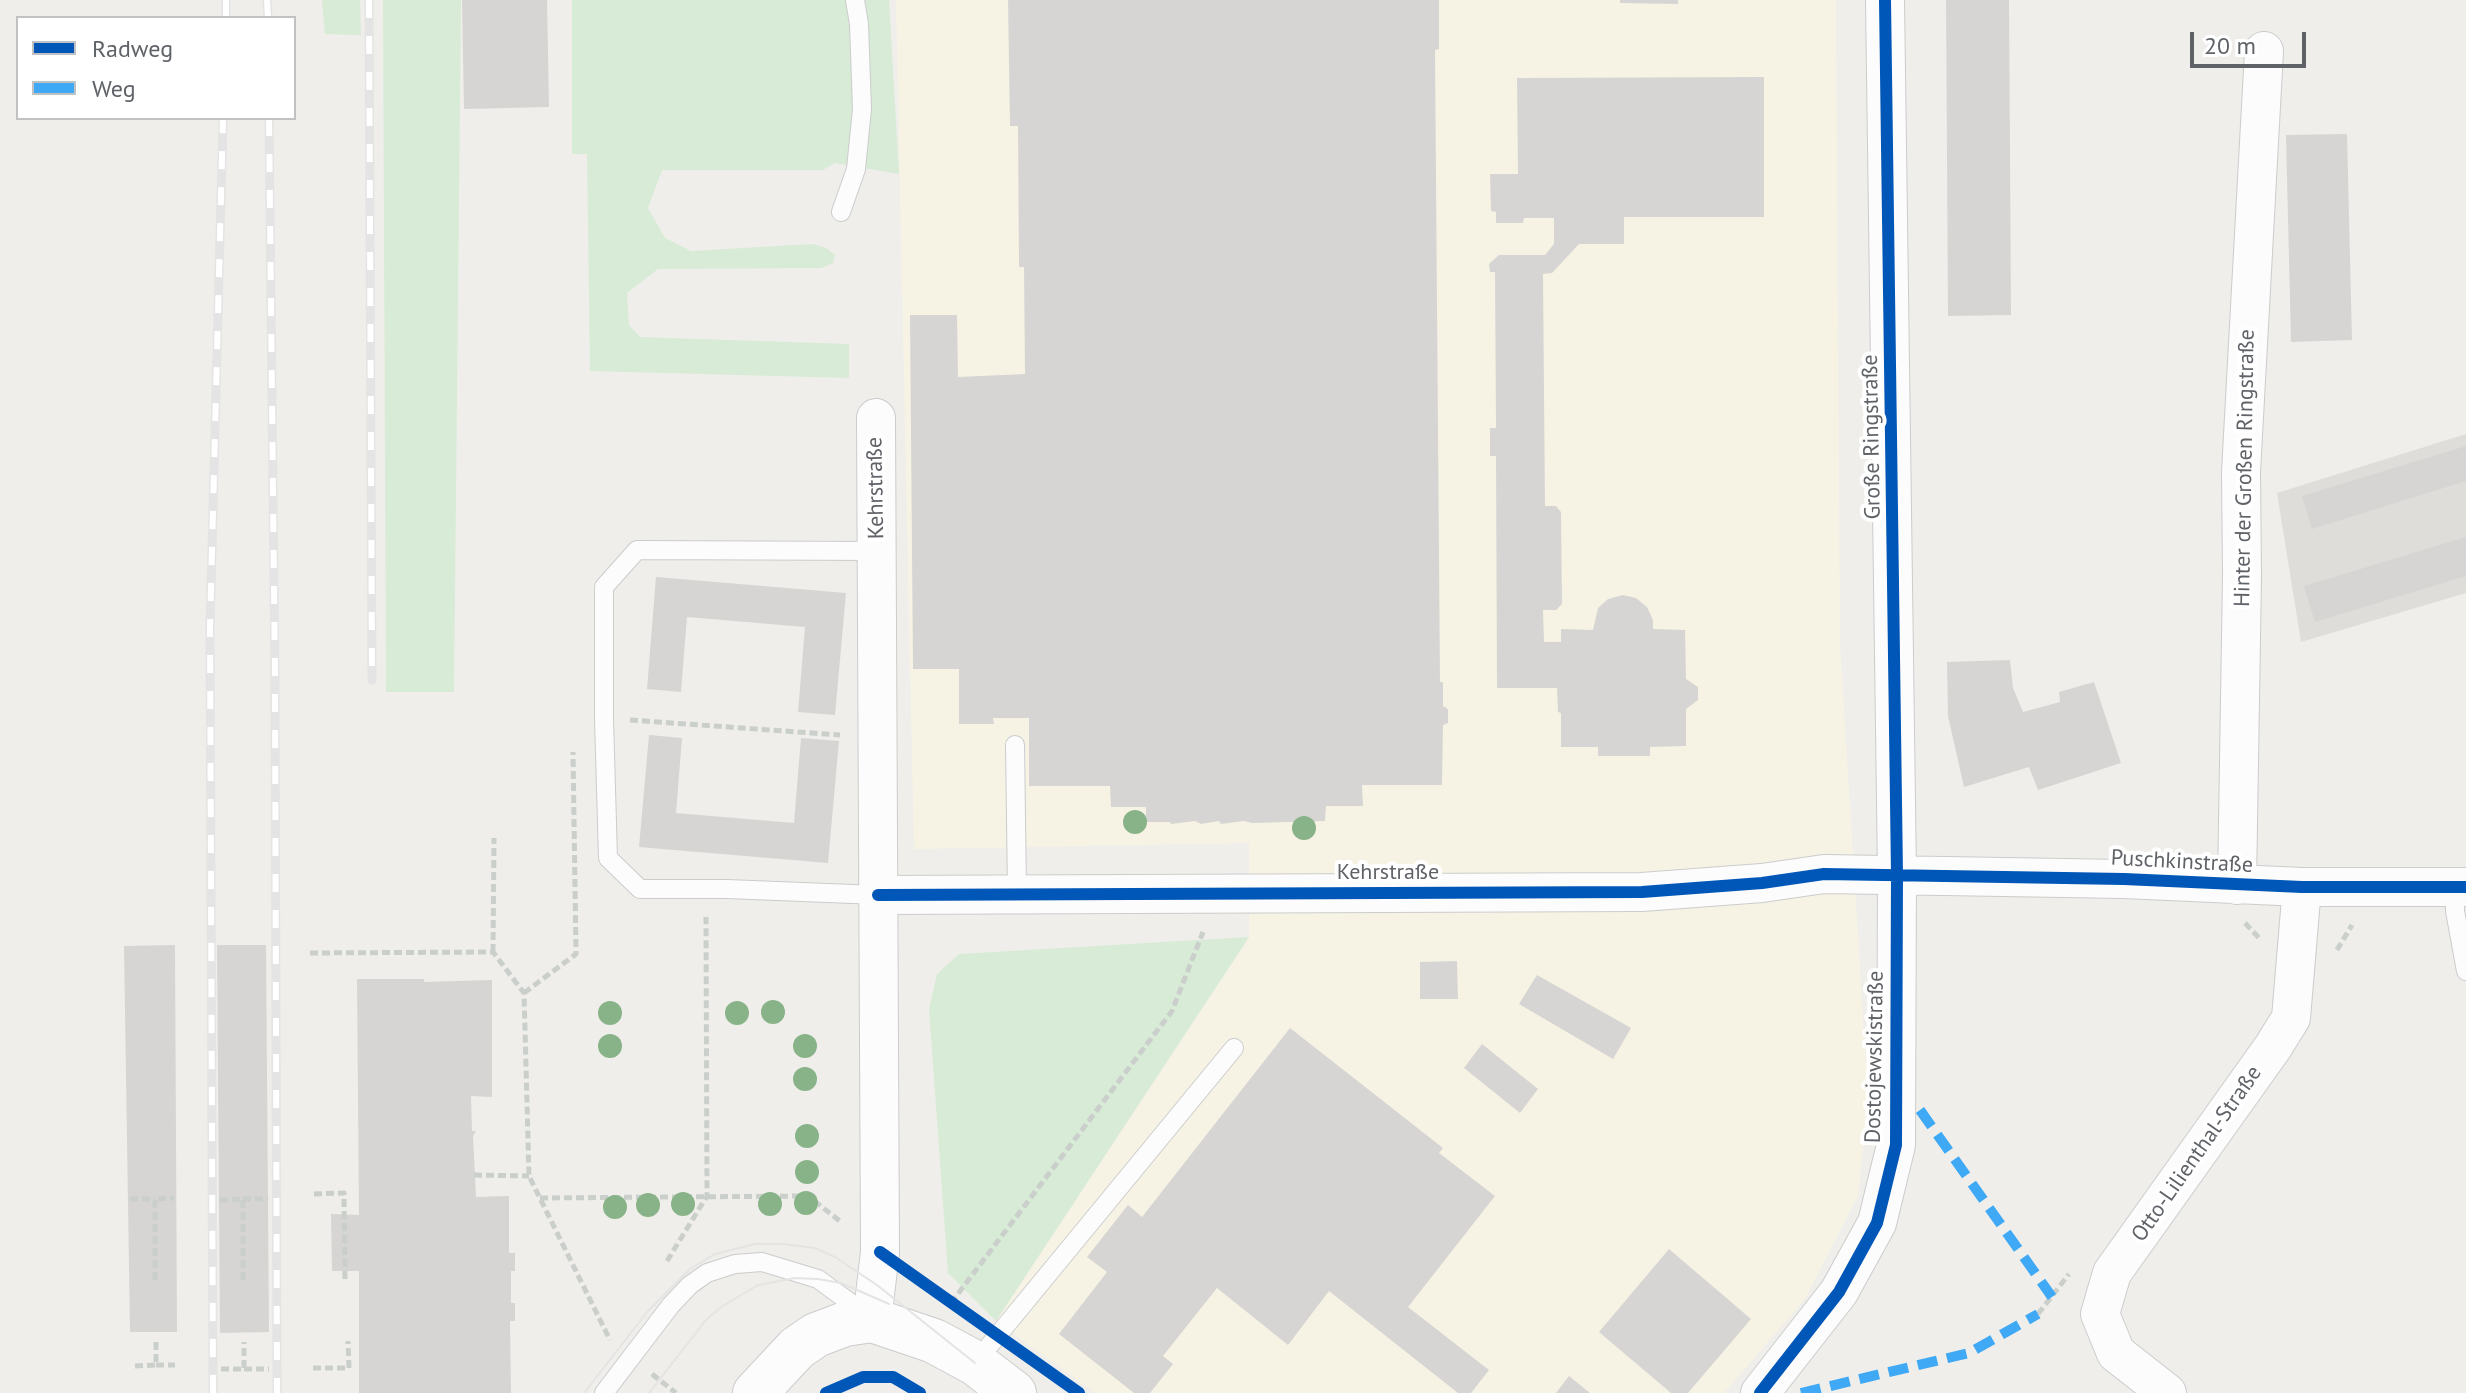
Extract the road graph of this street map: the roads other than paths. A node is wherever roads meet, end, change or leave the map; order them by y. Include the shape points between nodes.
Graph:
1 (855, 0) edge
2 (1885, 0) edge
3 (2264, 51) dead end
4 (841, 212) dead end
5 (876, 418) dead end
6 (877, 551) junction
7 (1015, 745) dead end
8 (1897, 874) junction
9 (2302, 887) junction
10 (2460, 888) edge
11 (1017, 892) junction
12 (878, 895) junction
13 (2238, 902) junction
14 (2466, 971) edge
15 (1234, 1048) dead end
16 (872, 1320) junction
17 (975, 1363) junction
18 (604, 1393) edge
19 (755, 1393) edge
20 (1014, 1393) edge
21 (1760, 1393) edge
22 (2167, 1393) edge

1 - 4 lane via 862,109 856,169
2 - 8 street, Große Ringstraße
3 - 13 street, Hinter der Großen Ringstraße via 2241,472
5 - 6 street, Kehrstraße
6 - 12 street, Kehrstraße
6 - 12 lane via 637,550 604,587 604,719 608,858 640,889
7 - 11 lane
8 - 11 street, Kehrstraße via 1824,874 1642,892
8 - 13 street, Puschkinstraße via 2124,879
8 - 21 street, Dostojewskistraße via 1896,1145 1877,1223 1839,1292
9 - 10 street, Puschkinstraße
9 - 13 street, Puschkinstraße
9 - 22 street, Otto-Lilienthal-Straße via 2291,1018 2112,1273 2100,1314 2116,1353
10 - 14 lane via 2455,911
11 - 12 street, Kehrstraße
12 - 16 street, Kehrstraße via 880,1252
15 - 17 lane
16 - 17 street via 934,1341
16 - 18 lane via 818,1279 762,1262 735,1264 690,1285
16 - 19 street via 816,1335
17 - 20 street

